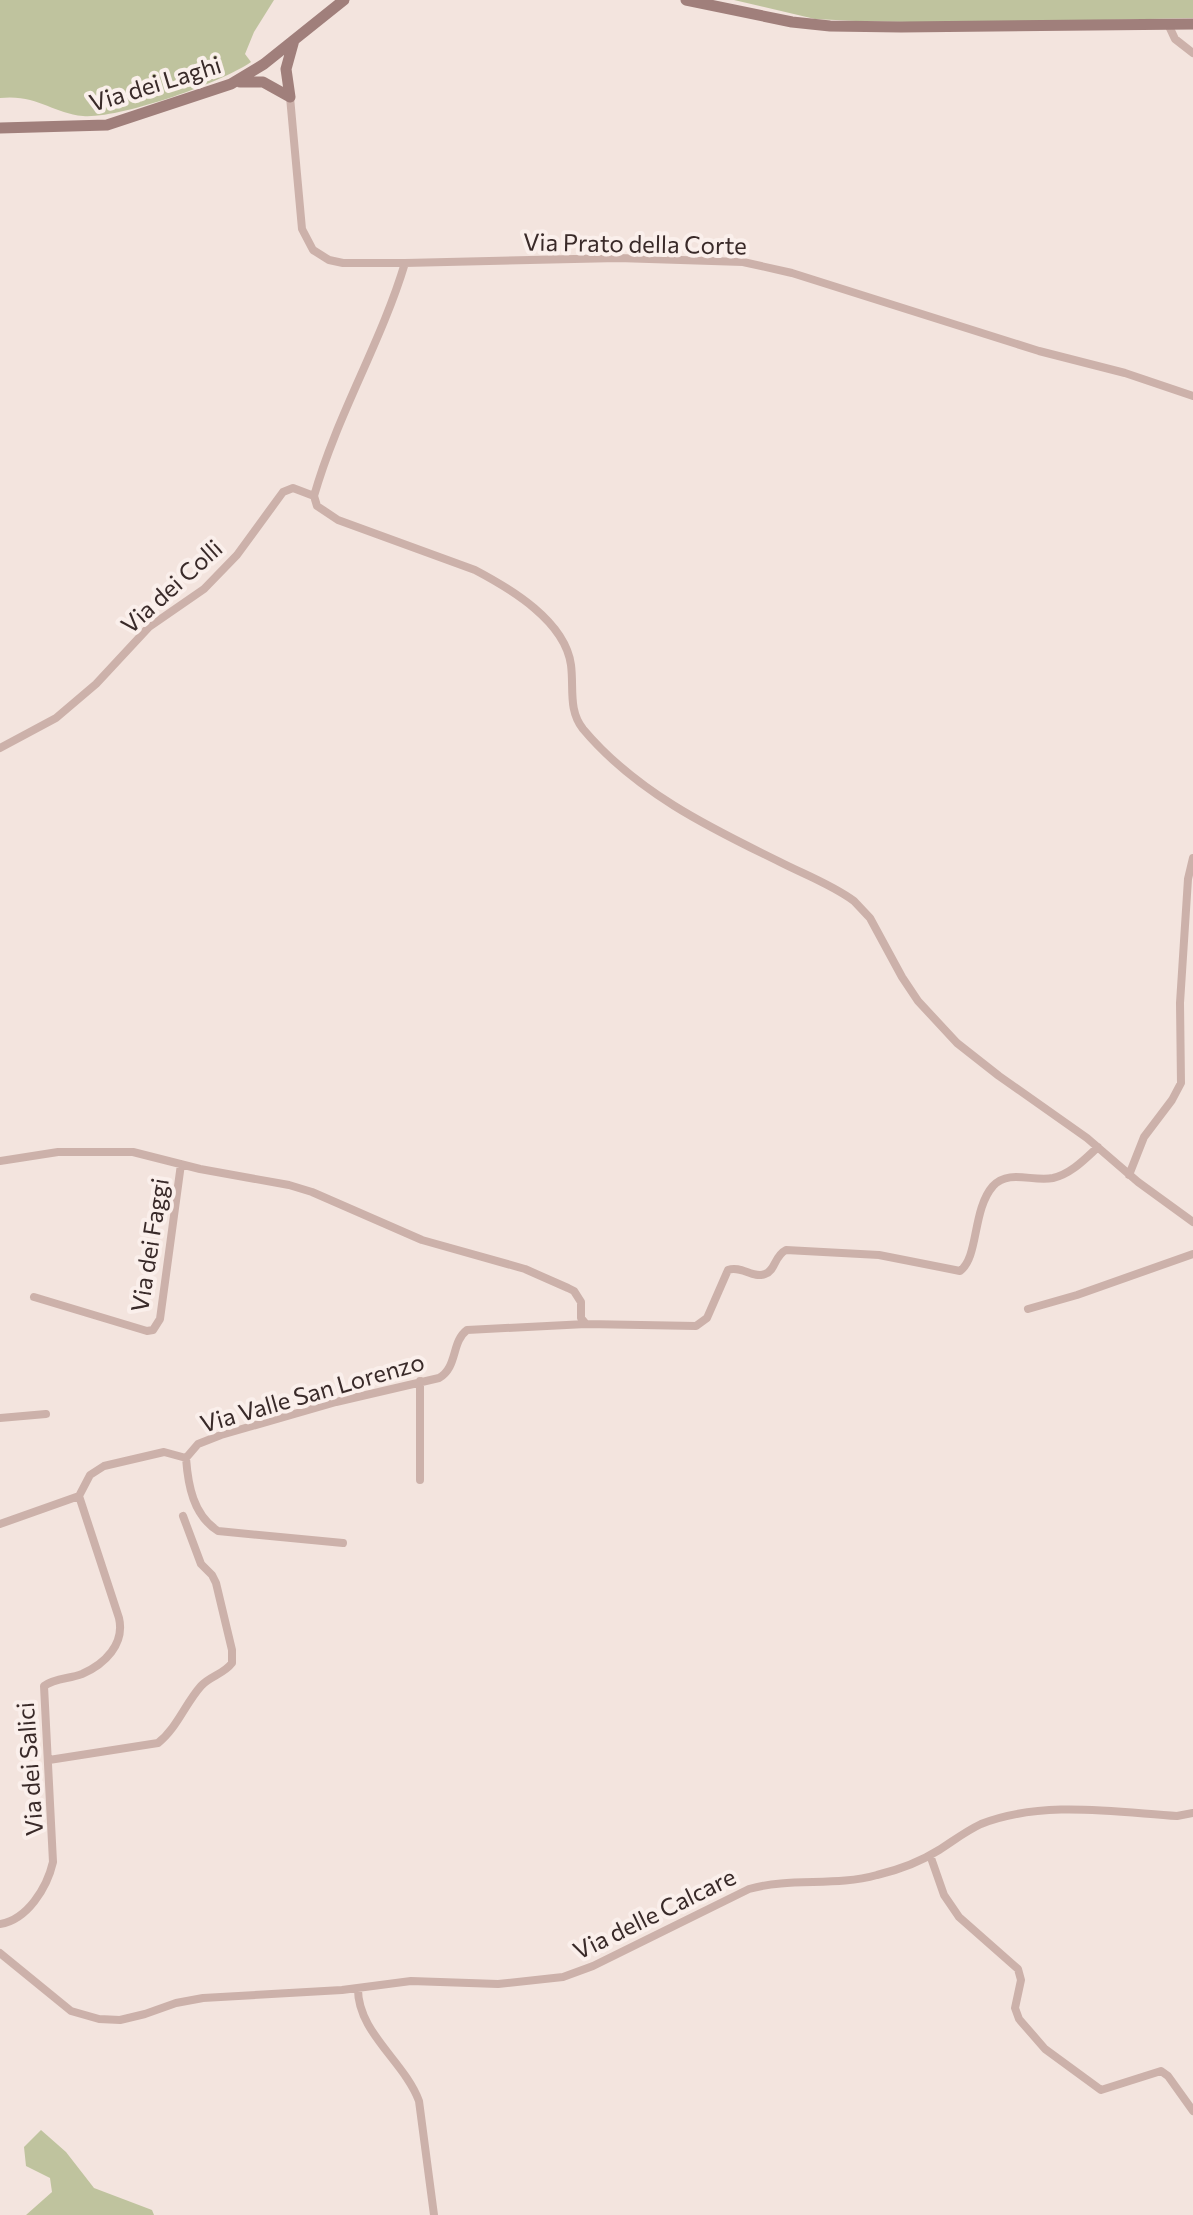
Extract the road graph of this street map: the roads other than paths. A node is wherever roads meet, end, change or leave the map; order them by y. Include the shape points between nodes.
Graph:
1 (344, 0) edge
2 (686, 0) edge
3 (1168, 24) junction
4 (1193, 24) edge
5 (294, 40) junction
6 (1193, 53) edge
7 (264, 64) junction
8 (285, 76) junction
9 (231, 84) junction
10 (271, 85) junction
11 (290, 97) junction
12 (0, 128) edge
13 (405, 263) junction
14 (1193, 396) edge
15 (314, 496) junction
16 (0, 748) edge
17 (1193, 858) edge
18 (1098, 1147) junction
19 (0, 1161) edge
20 (181, 1164) junction
21 (1129, 1175) junction
22 (1193, 1222) edge
23 (1193, 1254) edge
24 (34, 1297) dead end
25 (1028, 1309) dead end
26 (586, 1324) junction
27 (420, 1381) junction
28 (46, 1414) dead end
29 (0, 1418) edge
30 (186, 1458) junction
31 (420, 1480) dead end
32 (79, 1496) junction
33 (183, 1516) dead end
34 (0, 1524) edge
35 (343, 1543) dead end
36 (49, 1760) junction
37 (1193, 1813) edge
38 (930, 1855) junction
39 (0, 1924) edge
40 (0, 1953) edge
41 (358, 1988) junction
42 (1193, 2111) edge
43 (434, 2215) edge

1 - 5 main road, Via dei Laghi
2 - 3 main road via 830,26
3 - 4 main road
3 - 6 street via 1175,39
5 - 7 main road, Via dei Laghi
5 - 8 main road
7 - 8 main road
7 - 9 main road, Via dei Laghi
7 - 10 main road
8 - 11 main road
9 - 10 main road
9 - 12 main road, Via dei Laghi via 107,125
10 - 11 main road
11 - 13 street, Via Prato della Corte via 300,221 308,244 333,262
13 - 14 street, Via Prato della Corte via 618,258 743,262
13 - 15 street
15 - 16 street, Via dei Colli via 293,488 283,492 237,555 201,592 149,627 56,718
15 - 18 street via 317,506 334,518 475,570 531,607 565,645 574,715 608,754 679,810 854,901 936,1022
17 - 21 street via 1180,1003 1181,1083 1146,1134
18 - 21 street
18 - 26 street via 1057,1177 1008,1177 997,1183 980,1209 969,1262 960,1271 879,1255 790,1250 778,1255 764,1275 728,1270 701,1325
19 - 20 street via 58,1152 122,1152
20 - 24 street, Via dei Faggi via 160,1319 153,1330
20 - 26 street via 298,1188 422,1240 525,1269 574,1291
21 - 22 street
23 - 25 street
26 - 27 street, Via Valle San Lorenzo via 467,1330 447,1372
27 - 30 street, Via Valle San Lorenzo via 207,1440
27 - 31 street
28 - 29 street
30 - 32 street, Via Valle San Lorenzo via 164,1452 104,1466 90,1475
30 - 35 street via 191,1493 214,1529
32 - 34 street
32 - 36 street, Via dei Salici via 121,1635 95,1667 44,1686
33 - 36 street via 199,1561 216,1583 232,1663 202,1685 158,1743
36 - 39 street, Via dei Salici via 53,1866 23,1914
37 - 38 street, Via delle Calcare via 1074,1810 1015,1816 979,1825
38 - 41 street, Via delle Calcare via 869,1877 749,1889 563,1977 492,1985 411,1981
38 - 42 street via 944,1895 959,1917 1018,1969 1015,2011 1042,2046 1101,2090 1161,2071
40 - 41 street, Via delle Calcare via 65,2007 103,2020 140,2016 203,1998
41 - 43 street via 362,2014 419,2101

